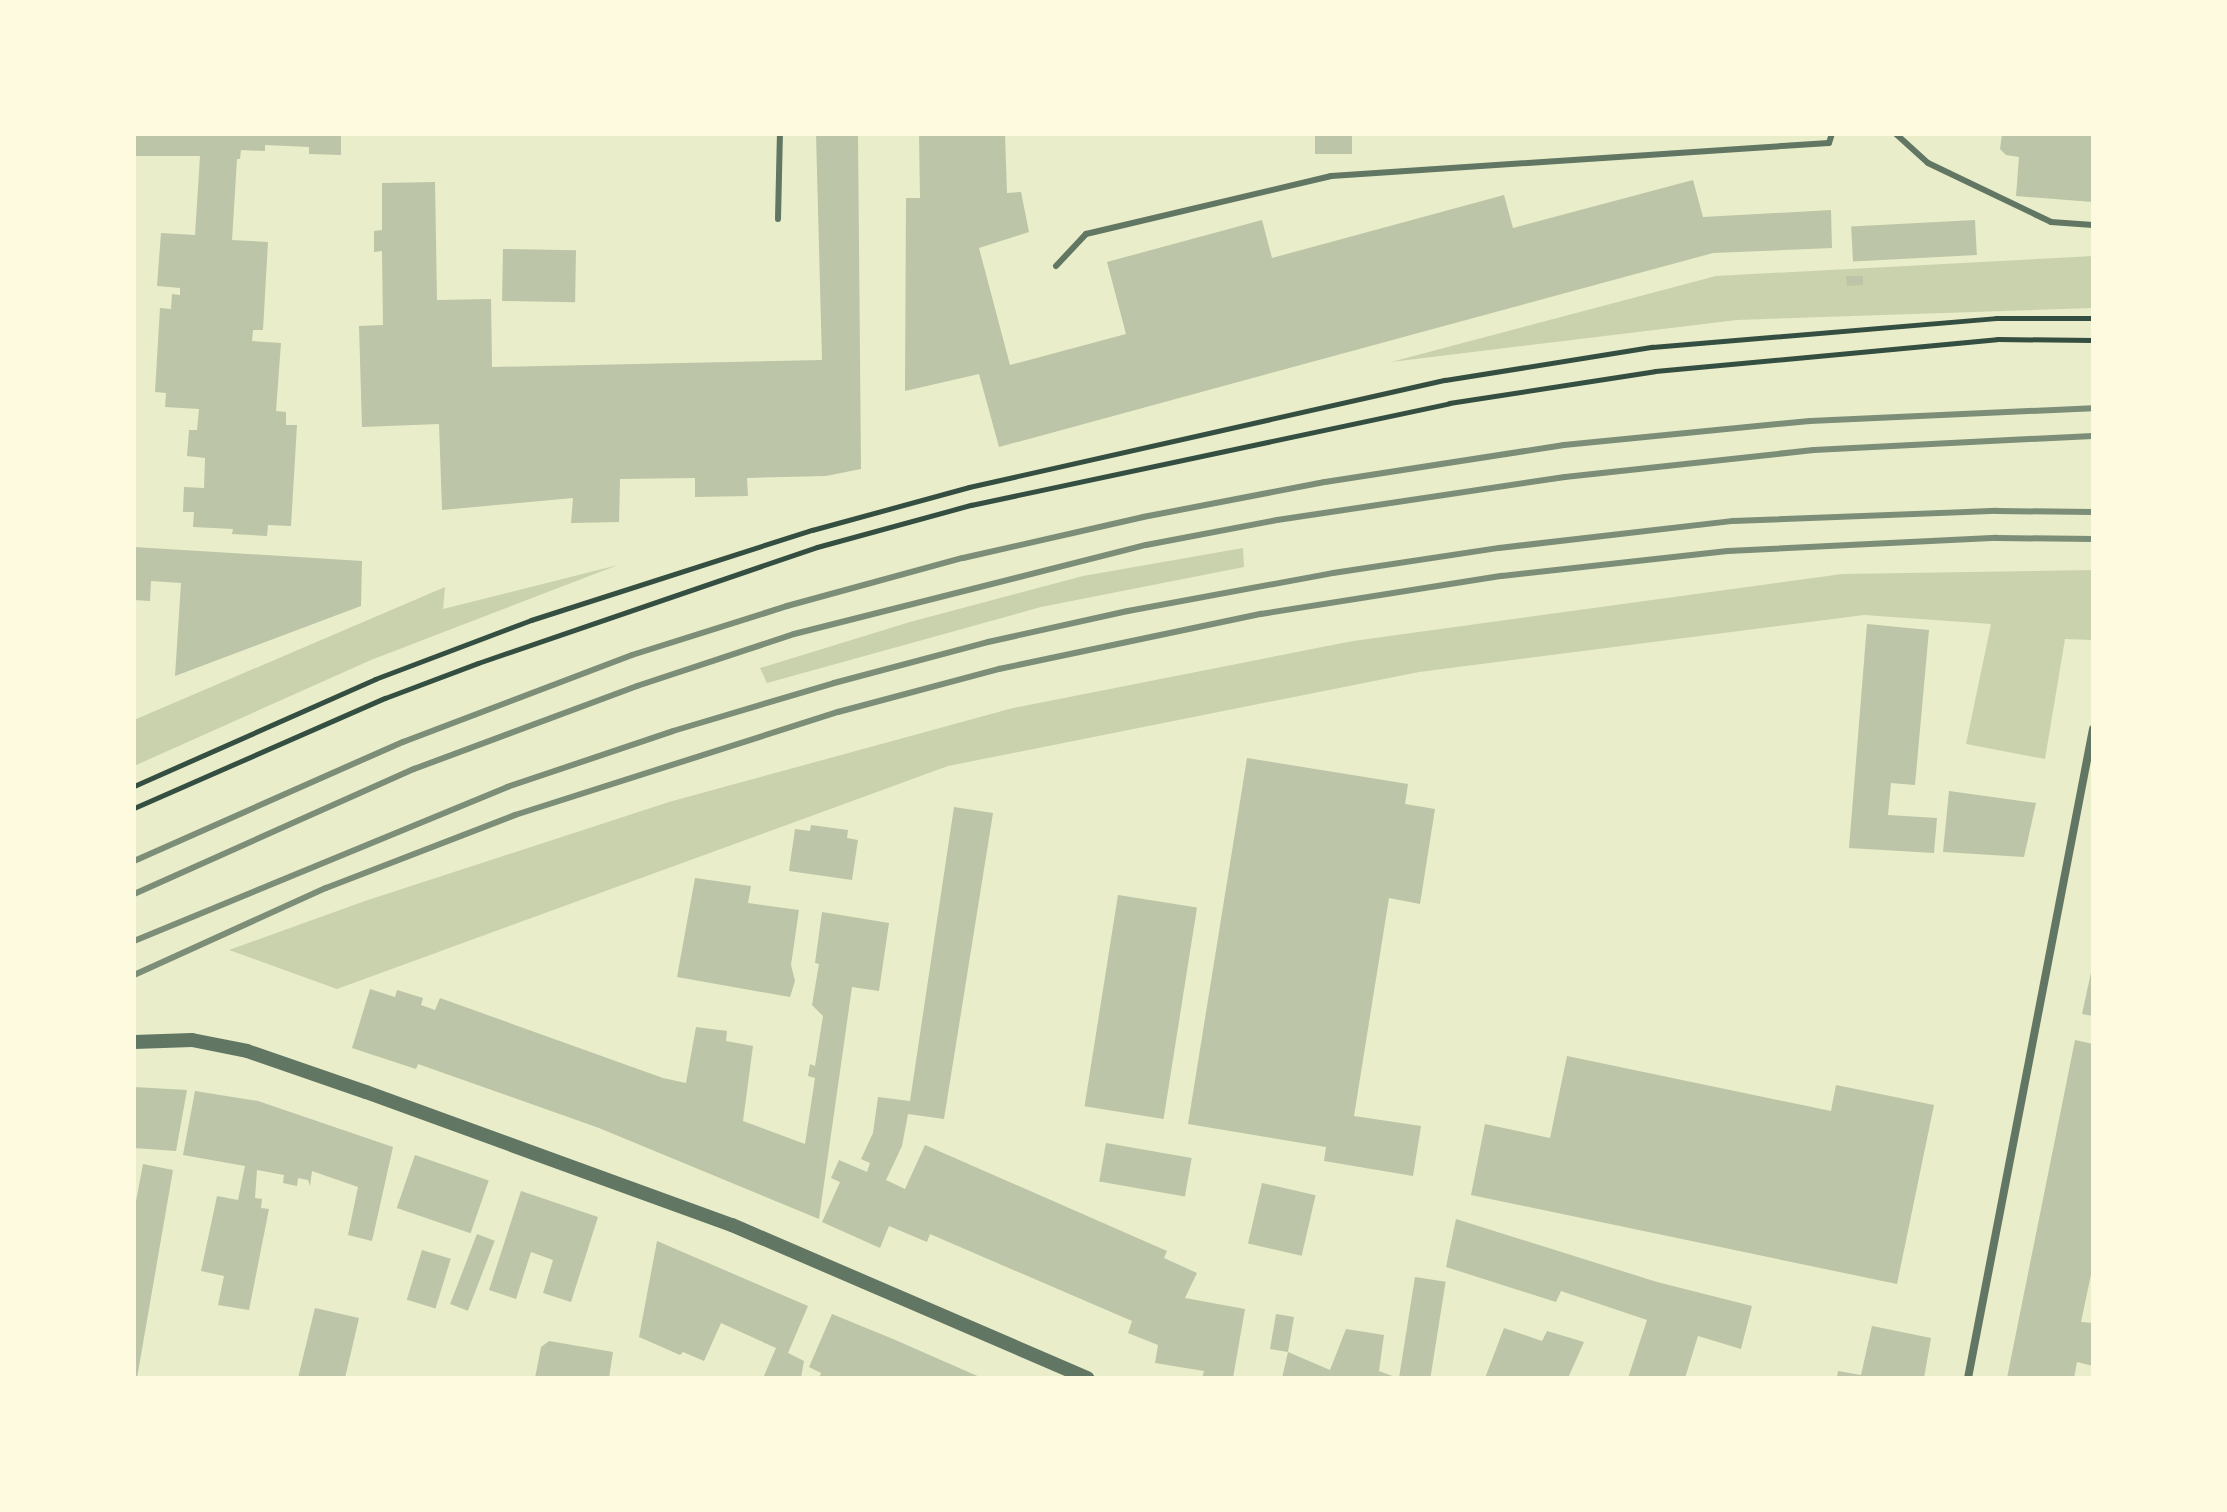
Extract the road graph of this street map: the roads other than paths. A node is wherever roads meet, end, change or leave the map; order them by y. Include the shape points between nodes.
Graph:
1 (780, 134) edge
2 (1832, 134) edge
3 (1896, 134) edge
4 (778, 219) dead end
5 (2093, 225) edge
6 (1056, 266) dead end
7 (2093, 729) edge
8 (134, 1042) edge
9 (1088, 1378) edge
10 (1968, 1378) edge

1 - 4 lane
2 - 6 lane via 1829,143 1331,176 1086,234
3 - 5 lane via 1928,163 2051,222
7 - 10 street
8 - 9 street via 192,1040 247,1051 381,1097 732,1225

